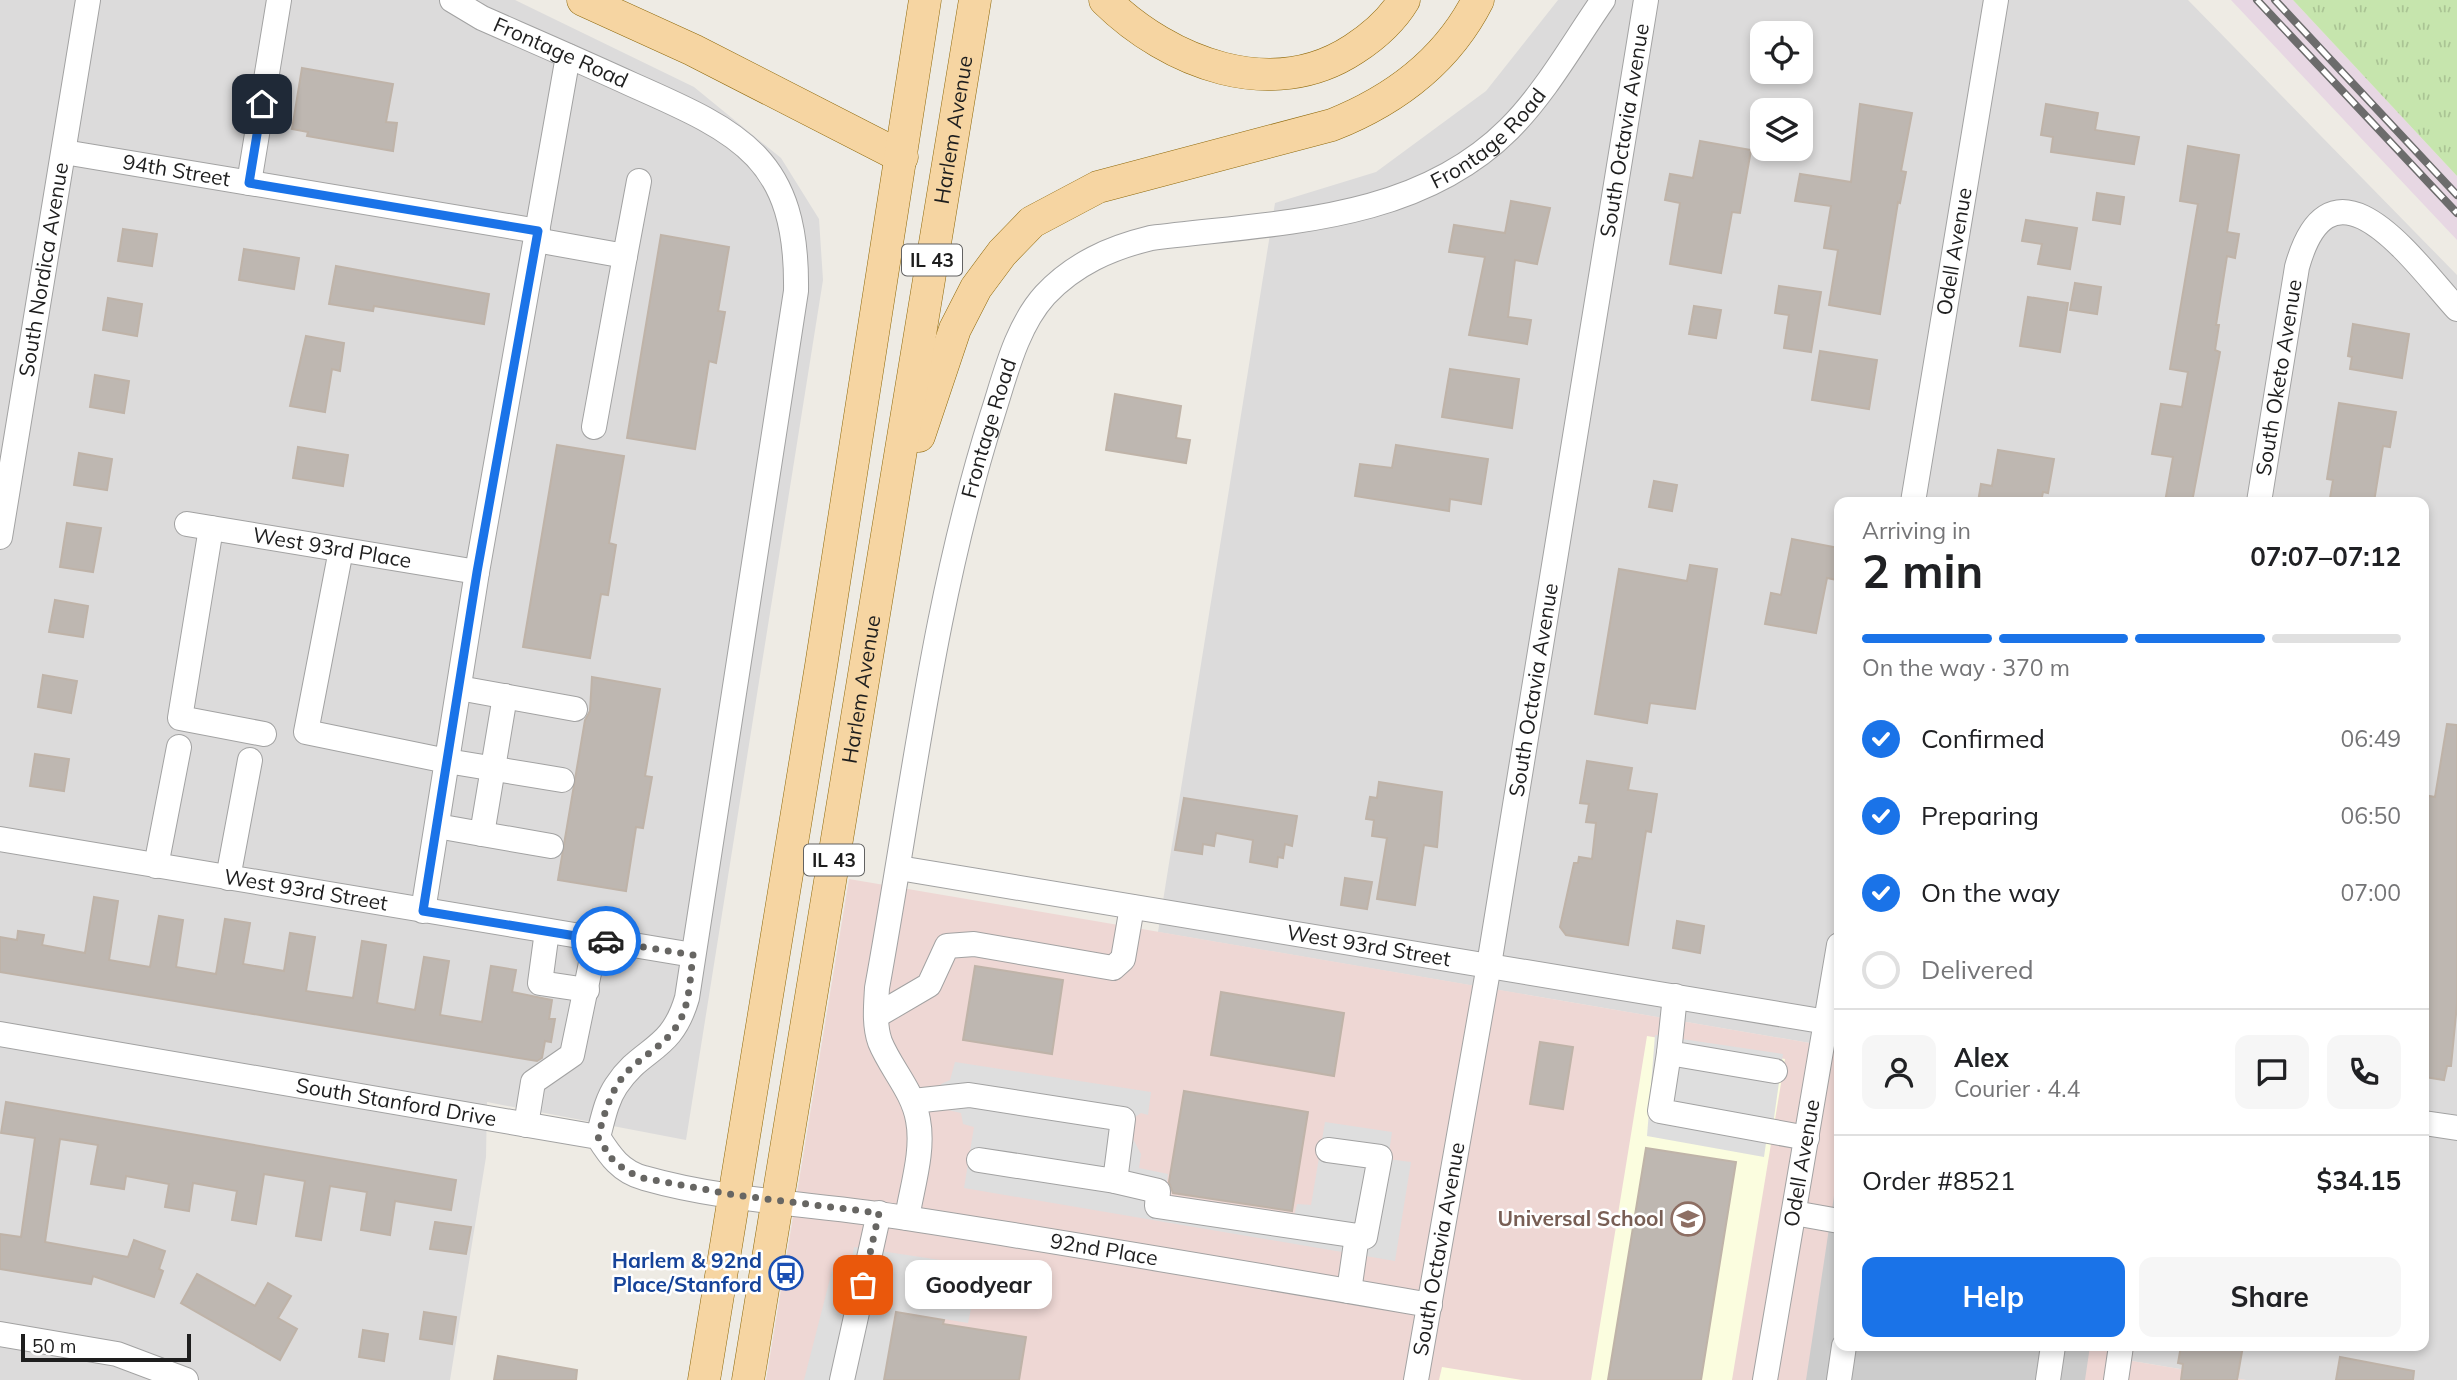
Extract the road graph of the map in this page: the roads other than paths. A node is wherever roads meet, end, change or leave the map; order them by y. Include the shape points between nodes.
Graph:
1 (88, 0) edge
2 (279, 0) edge
3 (452, 0) edge
4 (583, 0) edge
5 (925, 0) edge
6 (975, 0) edge
7 (1105, 0) edge
8 (1404, 0) edge
9 (1478, 0) edge
10 (1603, 0) edge
11 (1646, 0) edge
12 (1996, 0) edge
13 (568, 56) junction
14 (64, 152) junction
15 (902, 157) junction
16 (639, 181) dead end
17 (249, 183) junction
18 (537, 235) junction
19 (625, 256) junction
20 (2457, 309) edge
21 (594, 427) dead end
22 (1914, 497) edge
23 (2260, 497) edge
24 (890, 520) junction
25 (0, 537) edge
26 (341, 550) junction
27 (477, 572) junction
28 (459, 688) junction
29 (505, 696) junction
30 (575, 709) dead end
31 (264, 734) dead end
32 (178, 747) dead end
33 (250, 760) dead end
34 (447, 761) junction
35 (493, 769) junction
36 (562, 780) dead end
37 (437, 826) junction
38 (482, 834) junction
39 (0, 839) edge
40 (551, 846) dead end
41 (156, 866) junction
42 (899, 868) junction
43 (228, 878) junction
44 (1132, 907) junction
45 (423, 911) junction
46 (547, 931) junction
47 (596, 939) junction
48 (693, 955) junction
49 (1489, 965) junction
50 (587, 990) junction
51 (1675, 996) junction
52 (876, 1016) junction
53 (1833, 1023) edge
54 (0, 1034) edge
55 (1669, 1053) junction
56 (1775, 1071) dead end
57 (913, 1101) junction
58 (2429, 1124) edge
59 (526, 1125) junction
60 (2457, 1128) edge
61 (598, 1137) junction
62 (1807, 1138) junction
63 (1328, 1150) dead end
64 (979, 1160) dead end
65 (1115, 1181) junction
66 (735, 1195) junction
67 (778, 1200) junction
68 (879, 1213) junction
69 (1794, 1213) junction
70 (907, 1218) junction
71 (1834, 1220) edge
72 (1357, 1236) junction
73 (1349, 1291) junction
74 (1430, 1305) junction
75 (0, 1334) edge
76 (1843, 1351) edge
77 (2052, 1351) edge
78 (2120, 1351) edge
79 (186, 1380) edge
80 (704, 1380) edge
81 (748, 1380) edge
82 (842, 1380) edge
83 (1416, 1380) edge
84 (1765, 1380) edge
85 (1839, 1380) edge
86 (2048, 1380) edge
87 (2116, 1380) edge

1 - 14 street, South Nordica Avenue
2 - 17 street
3 - 13 street, Frontage Road
4 - 15 main road via 693,50
5 - 15 main road, Harlem Avenue / IL 43
6 - 24 main road, Harlem Avenue / IL 43
7 - 8 main road via 1124,19 1165,46 1205,65 1272,75 1338,60 1369,39
9 - 24 main road via 1447,47 1418,77 1363,112 1332,125 1097,187 1032,222 976,288 955,329
10 - 42 street, Frontage Road via 1511,128 1448,176 1412,195 1338,214 1122,245 1093,257 1044,296 1024,327 1005,377 951,560
11 - 49 street, South Octavia Avenue
12 - 22 street, Odell Avenue
13 - 18 street
13 - 48 street, Frontage Road via 735,135 776,185 789,215 796,250 796,291
14 - 17 street, 94th Street
14 - 25 street, South Nordica Avenue
15 - 66 main road, Harlem Avenue / IL 43
16 - 19 street
17 - 18 street, 94th Street
18 - 19 street, 94th Street
18 - 27 street
19 - 21 street
20 - 23 street, South Oketo Avenue via 2380,227 2354,212 2329,216 2308,236 2301,253
24 - 67 main road, Harlem Avenue / IL 43
26 - 27 street, West 93rd Place
26 - 31 street, West 93rd Place via 199,526 180,718
26 - 34 street via 306,732
27 - 28 street
28 - 29 street
28 - 34 street
29 - 30 street
29 - 35 street
32 - 41 street
33 - 43 street
34 - 35 street
34 - 37 street
35 - 36 street
35 - 38 street
37 - 38 street
37 - 45 street
38 - 40 street
39 - 41 street, West 93rd Street
41 - 43 street, West 93rd Street
42 - 44 street, West 93rd Street
42 - 52 street, Frontage Road
43 - 45 street, West 93rd Street
44 - 49 street, West 93rd Street
44 - 52 street via 1123,959 1113,968 974,944 947,946 929,985
45 - 46 street, West 93rd Street
46 - 47 street, West 93rd Street
46 - 50 street via 540,983
47 - 48 street, West 93rd Street
47 - 50 street
48 - 61 street, Frontage Road via 680,1021 668,1040 617,1085 607,1102
49 - 51 street, West 93rd Street
49 - 74 street, South Octavia Avenue
50 - 59 street via 572,1055 534,1082
51 - 53 street, West 93rd Street
51 - 55 street
52 - 57 street, Frontage Road via 880,1041
53 - 62 street, Odell Avenue
54 - 59 street, South Stanford Drive
55 - 56 street
55 - 62 street via 1660,1111
57 - 65 street via 969,1095 1123,1119
57 - 70 street, Frontage Road via 919,1144
58 - 60 street
59 - 61 street, South Stanford Drive
61 - 66 street via 626,1171
62 - 69 street, Odell Avenue
63 - 72 street via 1380,1157 1365,1237
64 - 65 street
65 - 72 street via 1157,1191 1157,1206
66 - 67 street
66 - 80 main road, Harlem Avenue / IL 43
67 - 68 street, 92nd Place
67 - 81 main road, Harlem Avenue / IL 43
68 - 70 street, 92nd Place
68 - 82 street
69 - 71 street
69 - 84 street, Odell Avenue
70 - 73 street, 92nd Place
72 - 73 street
73 - 74 street, 92nd Place
74 - 83 street, South Octavia Avenue
75 - 79 street via 117,1354
76 - 85 street
77 - 86 street
78 - 87 street

